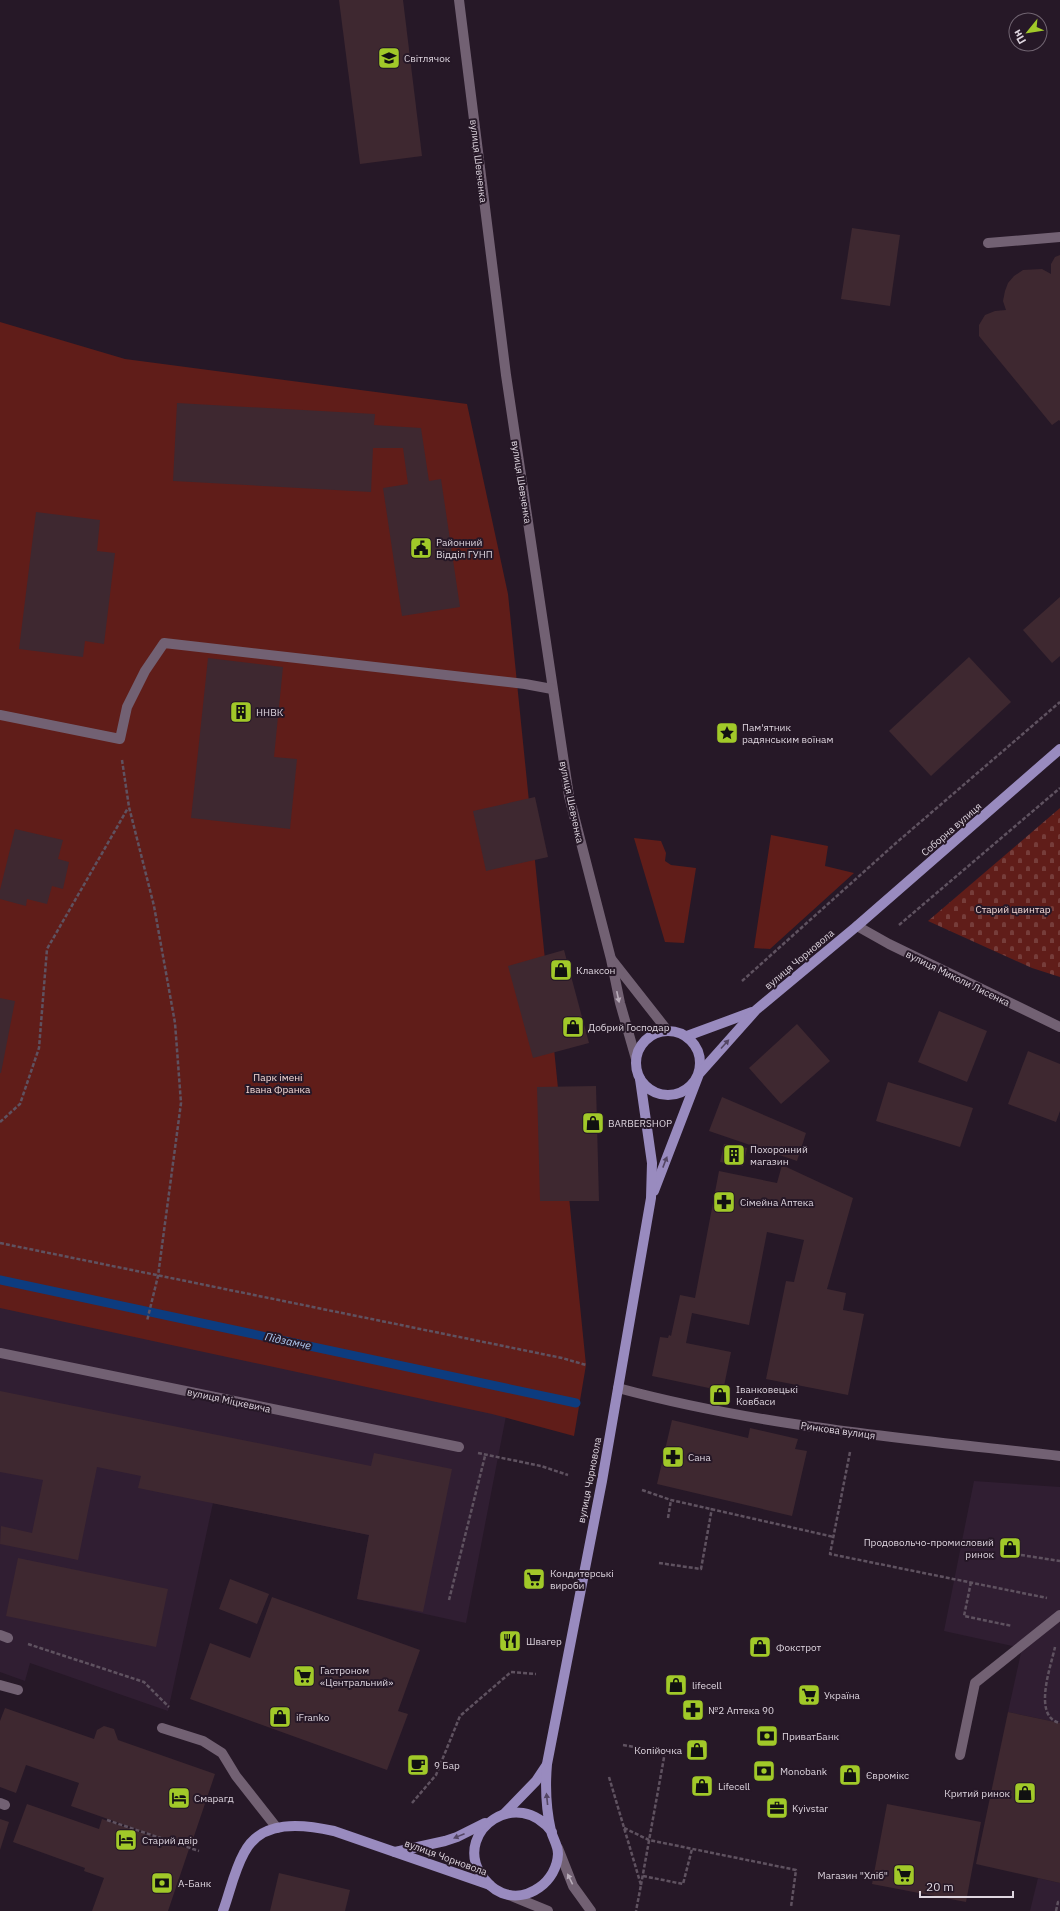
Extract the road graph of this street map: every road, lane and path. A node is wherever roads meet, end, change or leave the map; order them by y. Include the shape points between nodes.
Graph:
1 (459, 0) edge
2 (1060, 237) edge
3 (988, 243) dead end
4 (552, 689) junction
5 (1060, 702) edge
6 (0, 715) edge
7 (120, 739) junction
8 (1060, 749) edge
9 (1060, 788) edge
10 (129, 807) junction
11 (857, 926) junction
12 (881, 940) junction
13 (611, 959) junction
14 (742, 981) dead end
15 (756, 1010) junction
16 (1060, 1027) edge
17 (667, 1030) junction
18 (687, 1036) junction
19 (636, 1059) junction
20 (699, 1074) junction
21 (640, 1079) junction
22 (0, 1122) edge
23 (651, 1198) junction
24 (0, 1244) edge
25 (158, 1276) junction
26 (147, 1321) dead end
27 (0, 1353) edge
28 (586, 1365) dead end
29 (618, 1388) junction
30 (854, 1432) junction
31 (459, 1447) dead end
32 (1060, 1456) edge
33 (568, 1475) dead end
34 (642, 1490) dead end
35 (672, 1500) junction
36 (712, 1508) junction
37 (668, 1518) dead end
38 (834, 1537) junction
39 (1021, 1555) dead end
40 (1060, 1560) edge
41 (659, 1563) dead end
42 (971, 1582) junction
43 (1049, 1599) dead end
44 (449, 1600) dead end
45 (1060, 1615) edge
46 (1040, 1632) junction
47 (4, 1636) edge
48 (1057, 1639) dead end
49 (536, 1674) dead end
50 (0, 1686) edge
51 (18, 1690) dead end
52 (173, 1711) dead end
53 (1060, 1722) edge
54 (162, 1728) dead end
55 (623, 1745) dead end
56 (960, 1755) dead end
57 (547, 1764) junction
58 (609, 1777) dead end
59 (412, 1803) dead end
60 (504, 1814) junction
61 (493, 1819) junction
62 (107, 1820) dead end
63 (277, 1828) junction
64 (624, 1828) junction
65 (552, 1832) junction
66 (649, 1840) junction
67 (556, 1842) junction
68 (692, 1849) junction
69 (198, 1851) dead end
70 (395, 1852) junction
71 (643, 1876) junction
72 (490, 1885) junction
73 (641, 1885) junction
74 (503, 1893) junction
75 (1060, 1902) edge
76 (791, 1907) dead end
77 (223, 1911) edge
78 (548, 1911) edge
79 (591, 1911) edge
80 (636, 1911) edge
81 (1056, 1911) edge

1 - 4 street, вулиця Шевченка via 506,376
2 - 3 street
4 - 7 street via 164,643 145,671 127,707
4 - 13 street, вулиця Шевченка via 569,796
5 - 14 path via 896,843
6 - 7 street
7 - 10 path
8 - 11 main road, Соборна вулиця
9 - 12 path
10 - 22 path via 47,949 39,1048 20,1104
10 - 25 path via 154,906 175,1023 181,1103
11 - 12 street, вулиця Миколи Лисенка
11 - 15 main road, вулиця Чорновола
12 - 16 street, вулиця Миколи Лисенка
13 - 17 street, вулиця Шевченка
13 -> 19 street, вулиця Шевченка
15 - 18 main road, вулиця Чорновола via 714,1028
20 -> 15 main road, вулиця Чорновола
17 - 18 main road
17 - 19 main road via 650,1036 638,1050
18 - 20 main road via 699,1053
19 - 21 main road
20 - 21 main road via 687,1090 666,1096 646,1088
23 -> 20 main road, вулиця Чорновола
21 - 23 main road, вулиця Чорновола via 652,1163
23 - 29 main road, вулиця Чорновола
24 - 25 path
25 - 26 path
25 - 28 path
27 - 31 street, вулиця Міцкевича
29 - 30 street, Ринкова вулиця via 747,1417
29 - 57 main road, вулиця Чорновола
30 - 32 street, Ринкова вулиця
30 - 38 path
33 - 44 path via 541,1466 485,1456
34 - 35 path
35 - 36 path
35 - 37 path
36 - 38 path
36 - 41 path via 701,1570
38 - 42 path via 830,1554
39 - 40 path
42 - 43 path
42 - 46 path via 964,1616
45 - 46 street
46 - 56 street via 975,1683
47 - 52 path via 144,1682
48 - 53 path via 1044,1703 1048,1716
49 - 59 path via 511,1672 460,1716 436,1775
50 - 51 street
54 - 63 street via 203,1741 222,1753 236,1776
55 - 66 path via 666,1752
57 - 60 main road, вулиця Чорновола via 536,1781
65 -> 57 main road, вулиця Чорновола via 545,1784
58 - 64 path
60 - 61 main road
60 - 65 main road via 522,1812 531,1815
61 -> 70 main road, вулиця Чорновола via 457,1837
61 - 72 main road via 479,1836 475,1846 477,1868
62 - 69 path
63 - 70 main road, вулиця Чорновола via 309,1825 334,1830
63 - 77 main road, вулиця Чорновола via 252,1841 244,1853
64 - 66 path
64 - 73 path
65 - 67 main road
66 - 68 path
66 - 71 path
67 - 74 main road via 556,1865 545,1883 525,1894
79 -> 67 street via 573,1886
68 - 71 path via 683,1884
68 - 76 path via 796,1870
70 - 72 main road, вулиця Чорновола
71 - 73 path
72 - 74 main road
73 - 80 path
74 - 78 street
75 - 81 path

